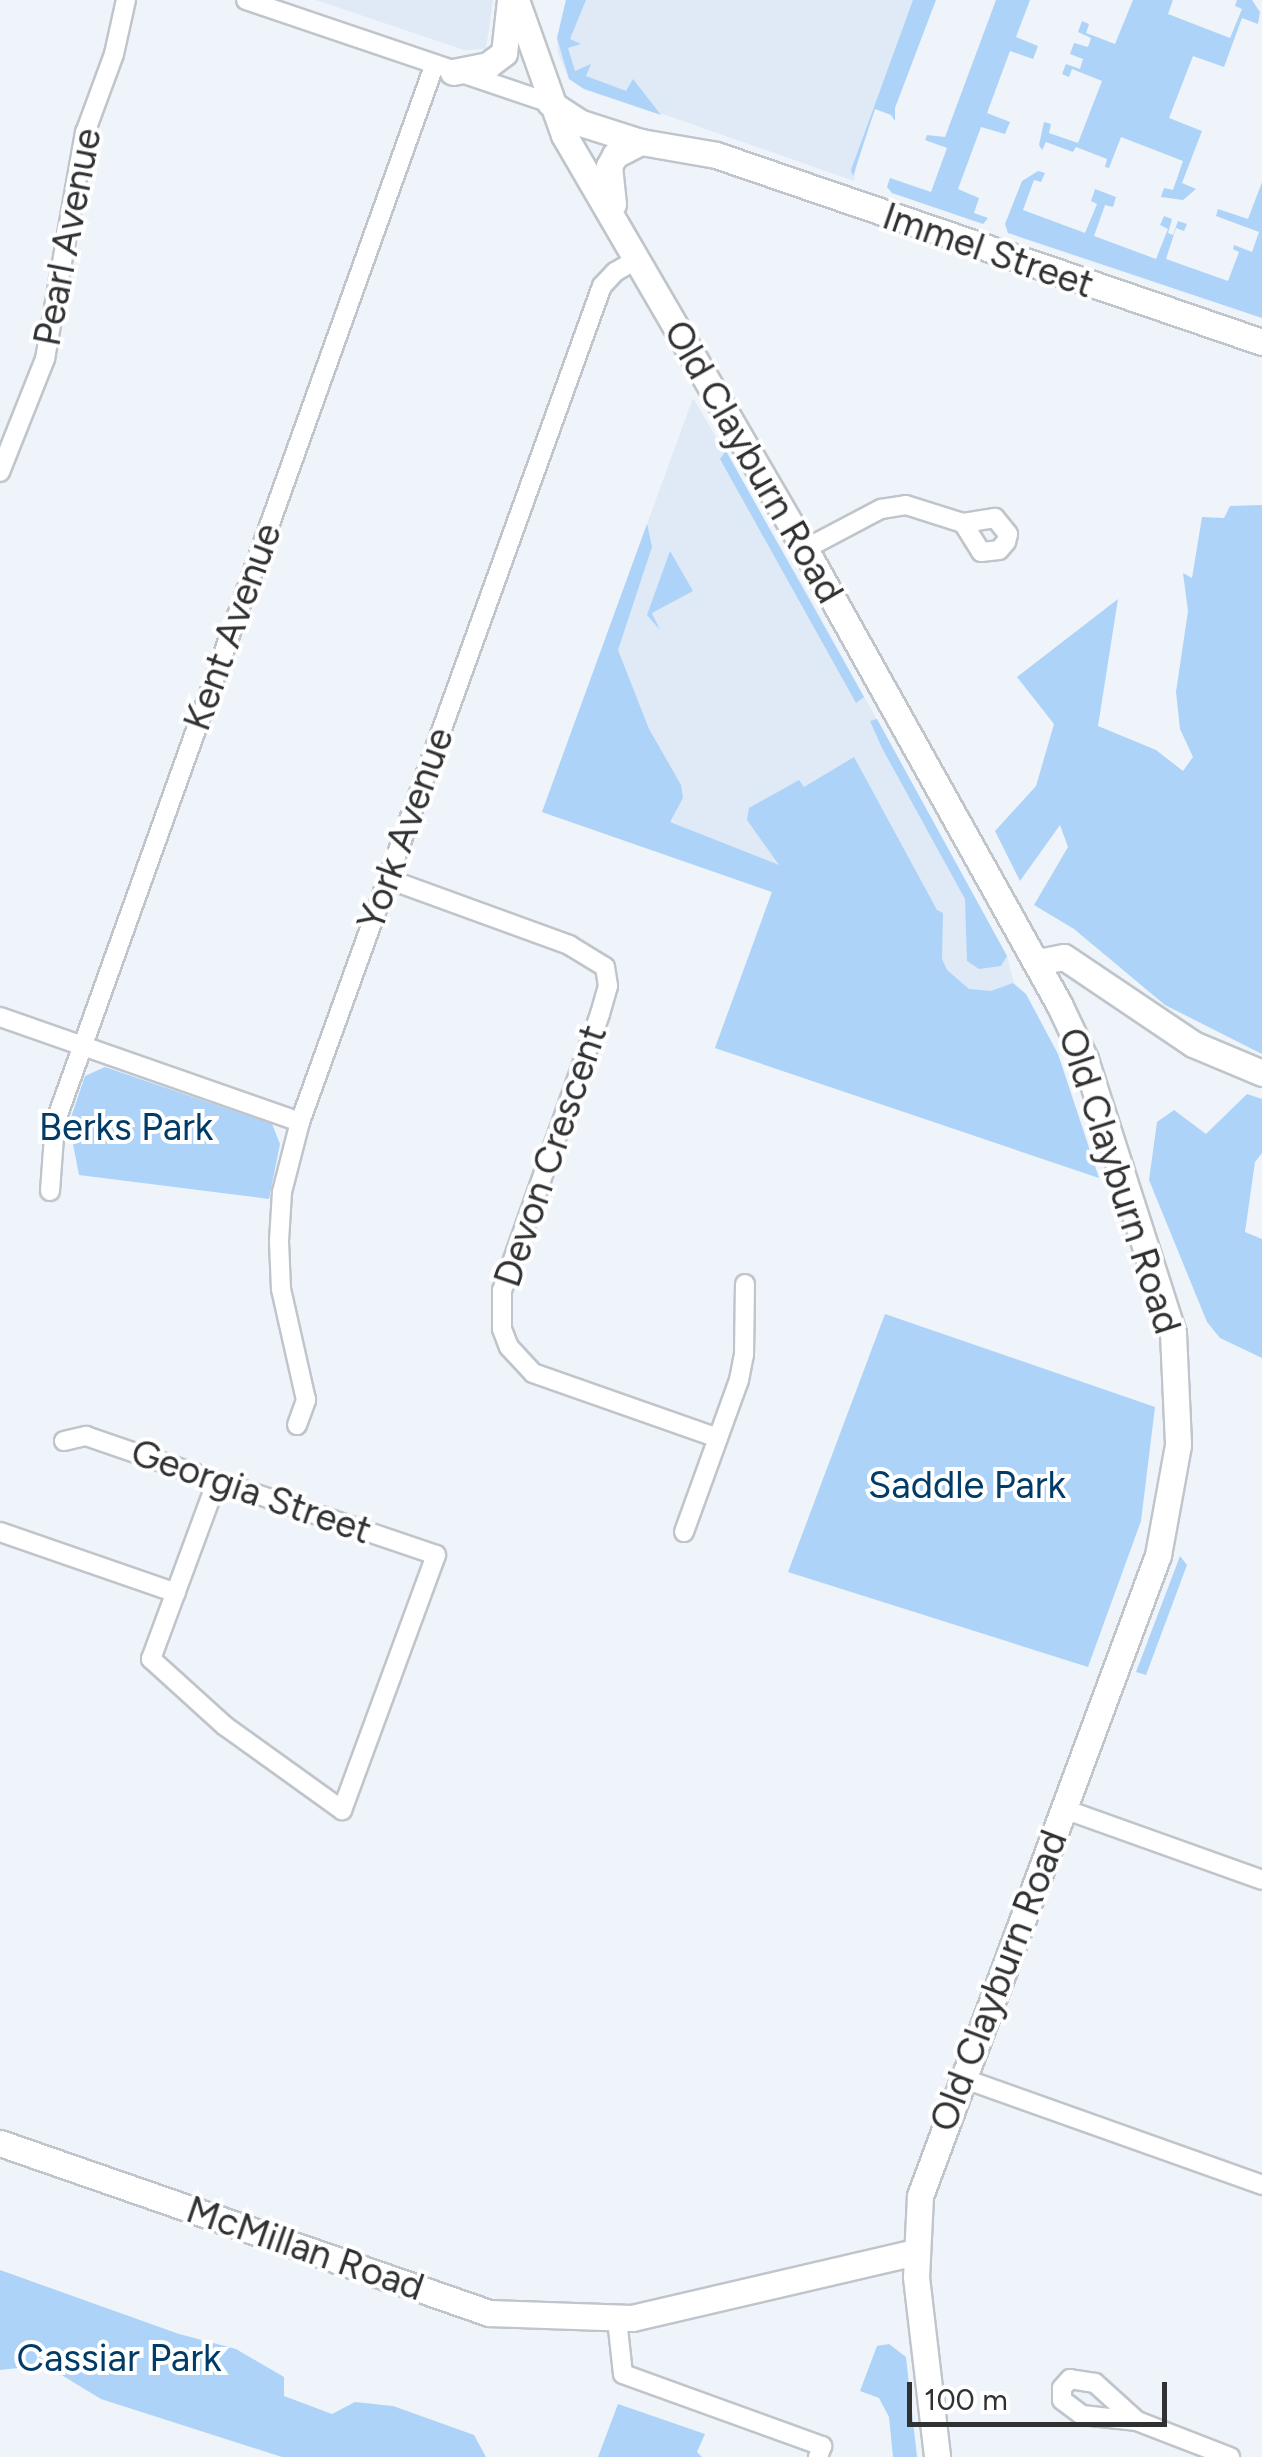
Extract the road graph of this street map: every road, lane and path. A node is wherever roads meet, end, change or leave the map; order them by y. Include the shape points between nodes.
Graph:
1 (126, 0) edge
2 (246, 0) edge
3 (513, 0) edge
4 (443, 69) junction
5 (550, 104) junction
6 (642, 142) junction
7 (716, 155) junction
8 (618, 229) junction
9 (636, 260) junction
10 (1262, 342) edge
11 (0, 472) edge
12 (963, 523) dead end
13 (805, 549) junction
14 (388, 880) junction
15 (1038, 962) junction
16 (0, 1016) edge
17 (84, 1045) junction
18 (1262, 1074) edge
19 (300, 1122) junction
20 (50, 1192) dead end
21 (745, 1284) dead end
22 (297, 1425) dead end
23 (718, 1438) junction
24 (64, 1441) dead end
25 (217, 1480) junction
26 (0, 1532) edge
27 (684, 1532) dead end
28 (176, 1593) junction
29 (1064, 1809) junction
30 (1262, 1880) edge
31 (962, 2078) junction
32 (0, 2143) edge
33 (1262, 2185) edge
34 (915, 2252) junction
35 (618, 2318) junction
36 (1137, 2420) dead end
37 (820, 2452) edge
38 (937, 2457) edge
39 (1230, 2457) edge

1 - 11 street, Pearl Avenue via 85,134 44,359
2 - 4 street, Immel Street
3 - 4 main road via 504,53 488,64
3 - 5 main road, Old Clayburn Road
4 - 5 street, Immel Street
4 - 17 street, Kent Avenue
5 - 6 main road, Immel Street via 581,123
5 - 7 main road, Immel Street via 586,106 665,128 706,142
5 - 8 main road, Old Clayburn Road
6 - 7 main road, Immel Street
6 - 8 main road via 615,155 609,166
7 - 10 main road, Immel Street
8 - 9 main road, Old Clayburn Road
9 - 13 main road, Old Clayburn Road
9 - 14 street, York Avenue via 602,286
12 - 13 street via 906,505 882,509
13 - 15 main road, Old Clayburn Road
14 - 19 street, York Avenue
14 - 23 street, Devon Crescent via 568,945 605,967 600,1014 502,1290 502,1329 508,1347 534,1373
15 - 18 main road via 1074,962 1193,1044
15 - 29 main road, Old Clayburn Road via 1085,1060 1133,1200 1173,1333 1179,1402 1176,1470 1158,1555
16 - 17 street
17 - 19 street
17 - 20 street, Kent Avenue via 55,1123
19 - 22 street, York Avenue via 278,1241 281,1289 306,1400
21 - 23 street via 744,1355
23 - 27 street
24 - 25 street, Georgia Street via 86,1436
25 - 28 street
25 - 28 street, Georgia Street via 436,1555 342,1810 225,1726 151,1660
26 - 28 street
29 - 30 street
29 - 31 main road, Old Clayburn Road
31 - 33 street
31 - 34 main road, Old Clayburn Road via 920,2196
32 - 35 main road, McMillan Road via 488,2313
34 - 35 main road, McMillan Road
34 - 38 main road, Old Clayburn Road
35 - 37 street via 623,2374
36 - 39 street

